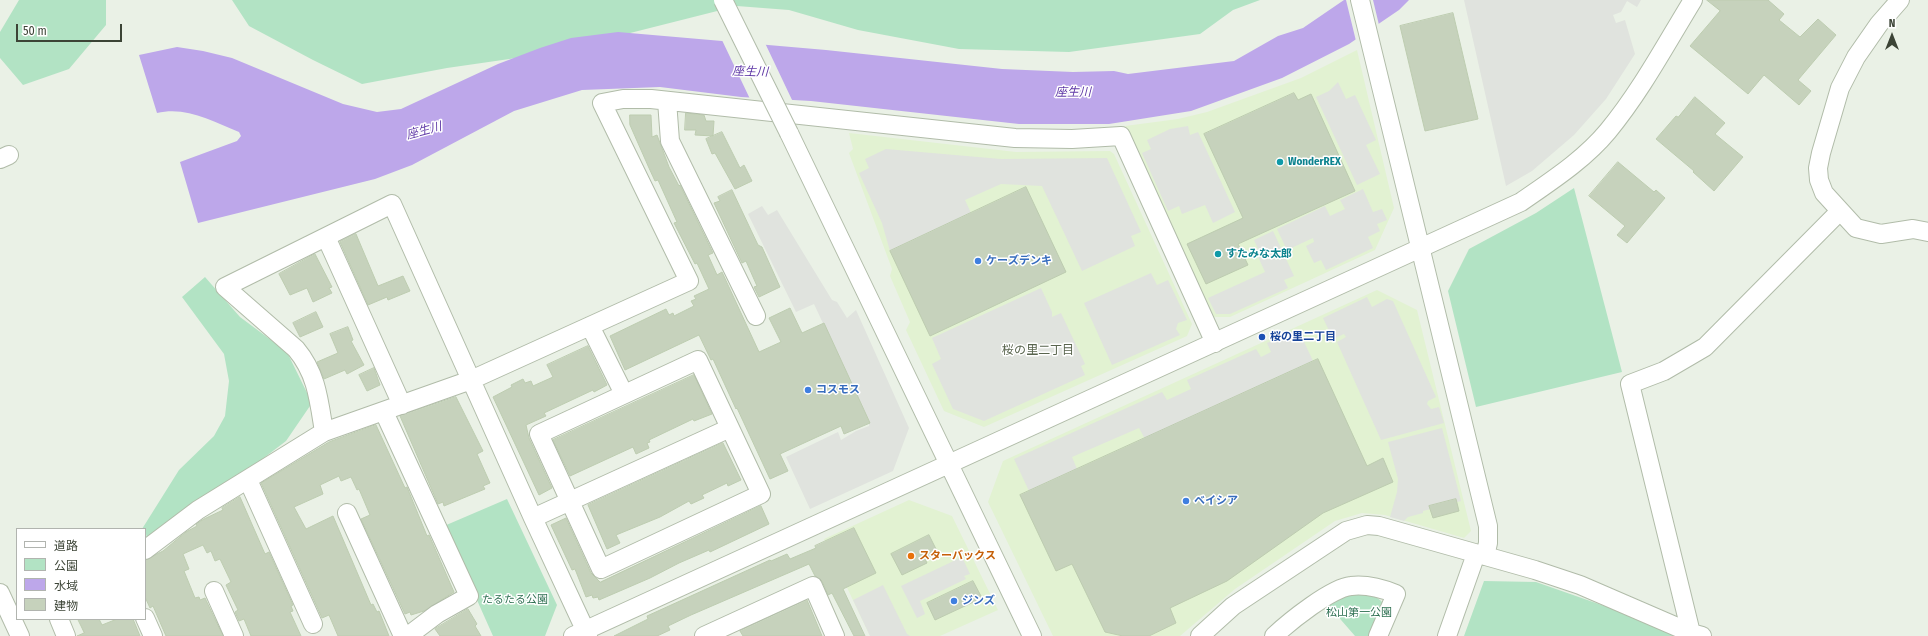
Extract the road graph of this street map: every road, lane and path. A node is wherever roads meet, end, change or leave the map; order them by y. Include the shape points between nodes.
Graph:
1 (723, 0) edge
2 (1360, 0) edge
3 (1693, 0) edge
4 (1900, 0) edge
5 (667, 101) junction
6 (1839, 212) junction
7 (1928, 232) edge
8 (326, 237) junction
9 (1420, 250) junction
10 (756, 316) dead end
11 (590, 326) junction
12 (1215, 343) junction
13 (471, 380) junction
14 (624, 394) junction
15 (402, 405) junction
16 (384, 412) junction
17 (730, 428) junction
18 (324, 432) junction
19 (949, 464) junction
20 (248, 480) junction
21 (568, 500) junction
22 (347, 512) dead end
23 (533, 518) junction
24 (146, 549) edge
25 (1480, 555) junction
26 (214, 591) dead end
27 (0, 593) edge
28 (59, 620) edge
29 (146, 620) edge
30 (313, 624) dead end
31 (1030, 633) edge
32 (582, 634) edge
33 (1696, 634) edge
34 (20, 636) edge
35 (66, 636) edge
36 (153, 636) edge
37 (234, 636) edge
38 (403, 636) edge
39 (408, 636) edge
40 (704, 636) edge
41 (835, 636) edge
42 (1200, 636) edge
43 (1274, 636) edge
44 (1378, 636) edge
45 (1447, 636) edge

1 - 19 street, bridge
2 - 9 street
3 - 9 street via 1632,100 1587,153 1521,202
4 - 6 street via 1856,57 1840,88 1828,124 1820,160 1819,180 1824,193
5 - 10 street via 670,141
5 - 11 street via 623,99 602,103 689,281
5 - 12 street via 1015,138 1072,139 1121,136
6 - 7 street via 1856,228 1868,232 1881,234 1913,229
6 - 33 street via 1705,347 1664,371 1630,384
8 - 13 street via 392,204
8 - 15 street
8 - 18 street via 225,287 296,349 304,360 311,371 317,392
9 - 12 street
9 - 25 street via 1488,526 1488,542
11 - 13 street
11 - 14 street
12 - 19 street
13 - 15 street
13 - 23 street
14 - 17 street via 698,360
14 - 21 street via 539,434
15 - 16 street
16 - 18 street
16 - 39 street via 468,596 437,614
17 - 21 street
17 - 21 street via 760,494 601,569
18 - 20 street
19 - 31 street
19 - 32 street
20 - 24 street via 198,510
20 - 30 street
21 - 23 street
22 - 38 street
23 - 32 street
25 - 33 street via 1580,585
25 - 42 street via 1379,526 1367,525 1346,531 1233,606
25 - 45 street
26 - 37 street
27 - 34 street
28 - 35 street
29 - 36 street
40 - 41 street via 813,586
43 - 44 street via 1322,599 1350,586 1375,586 1396,594

